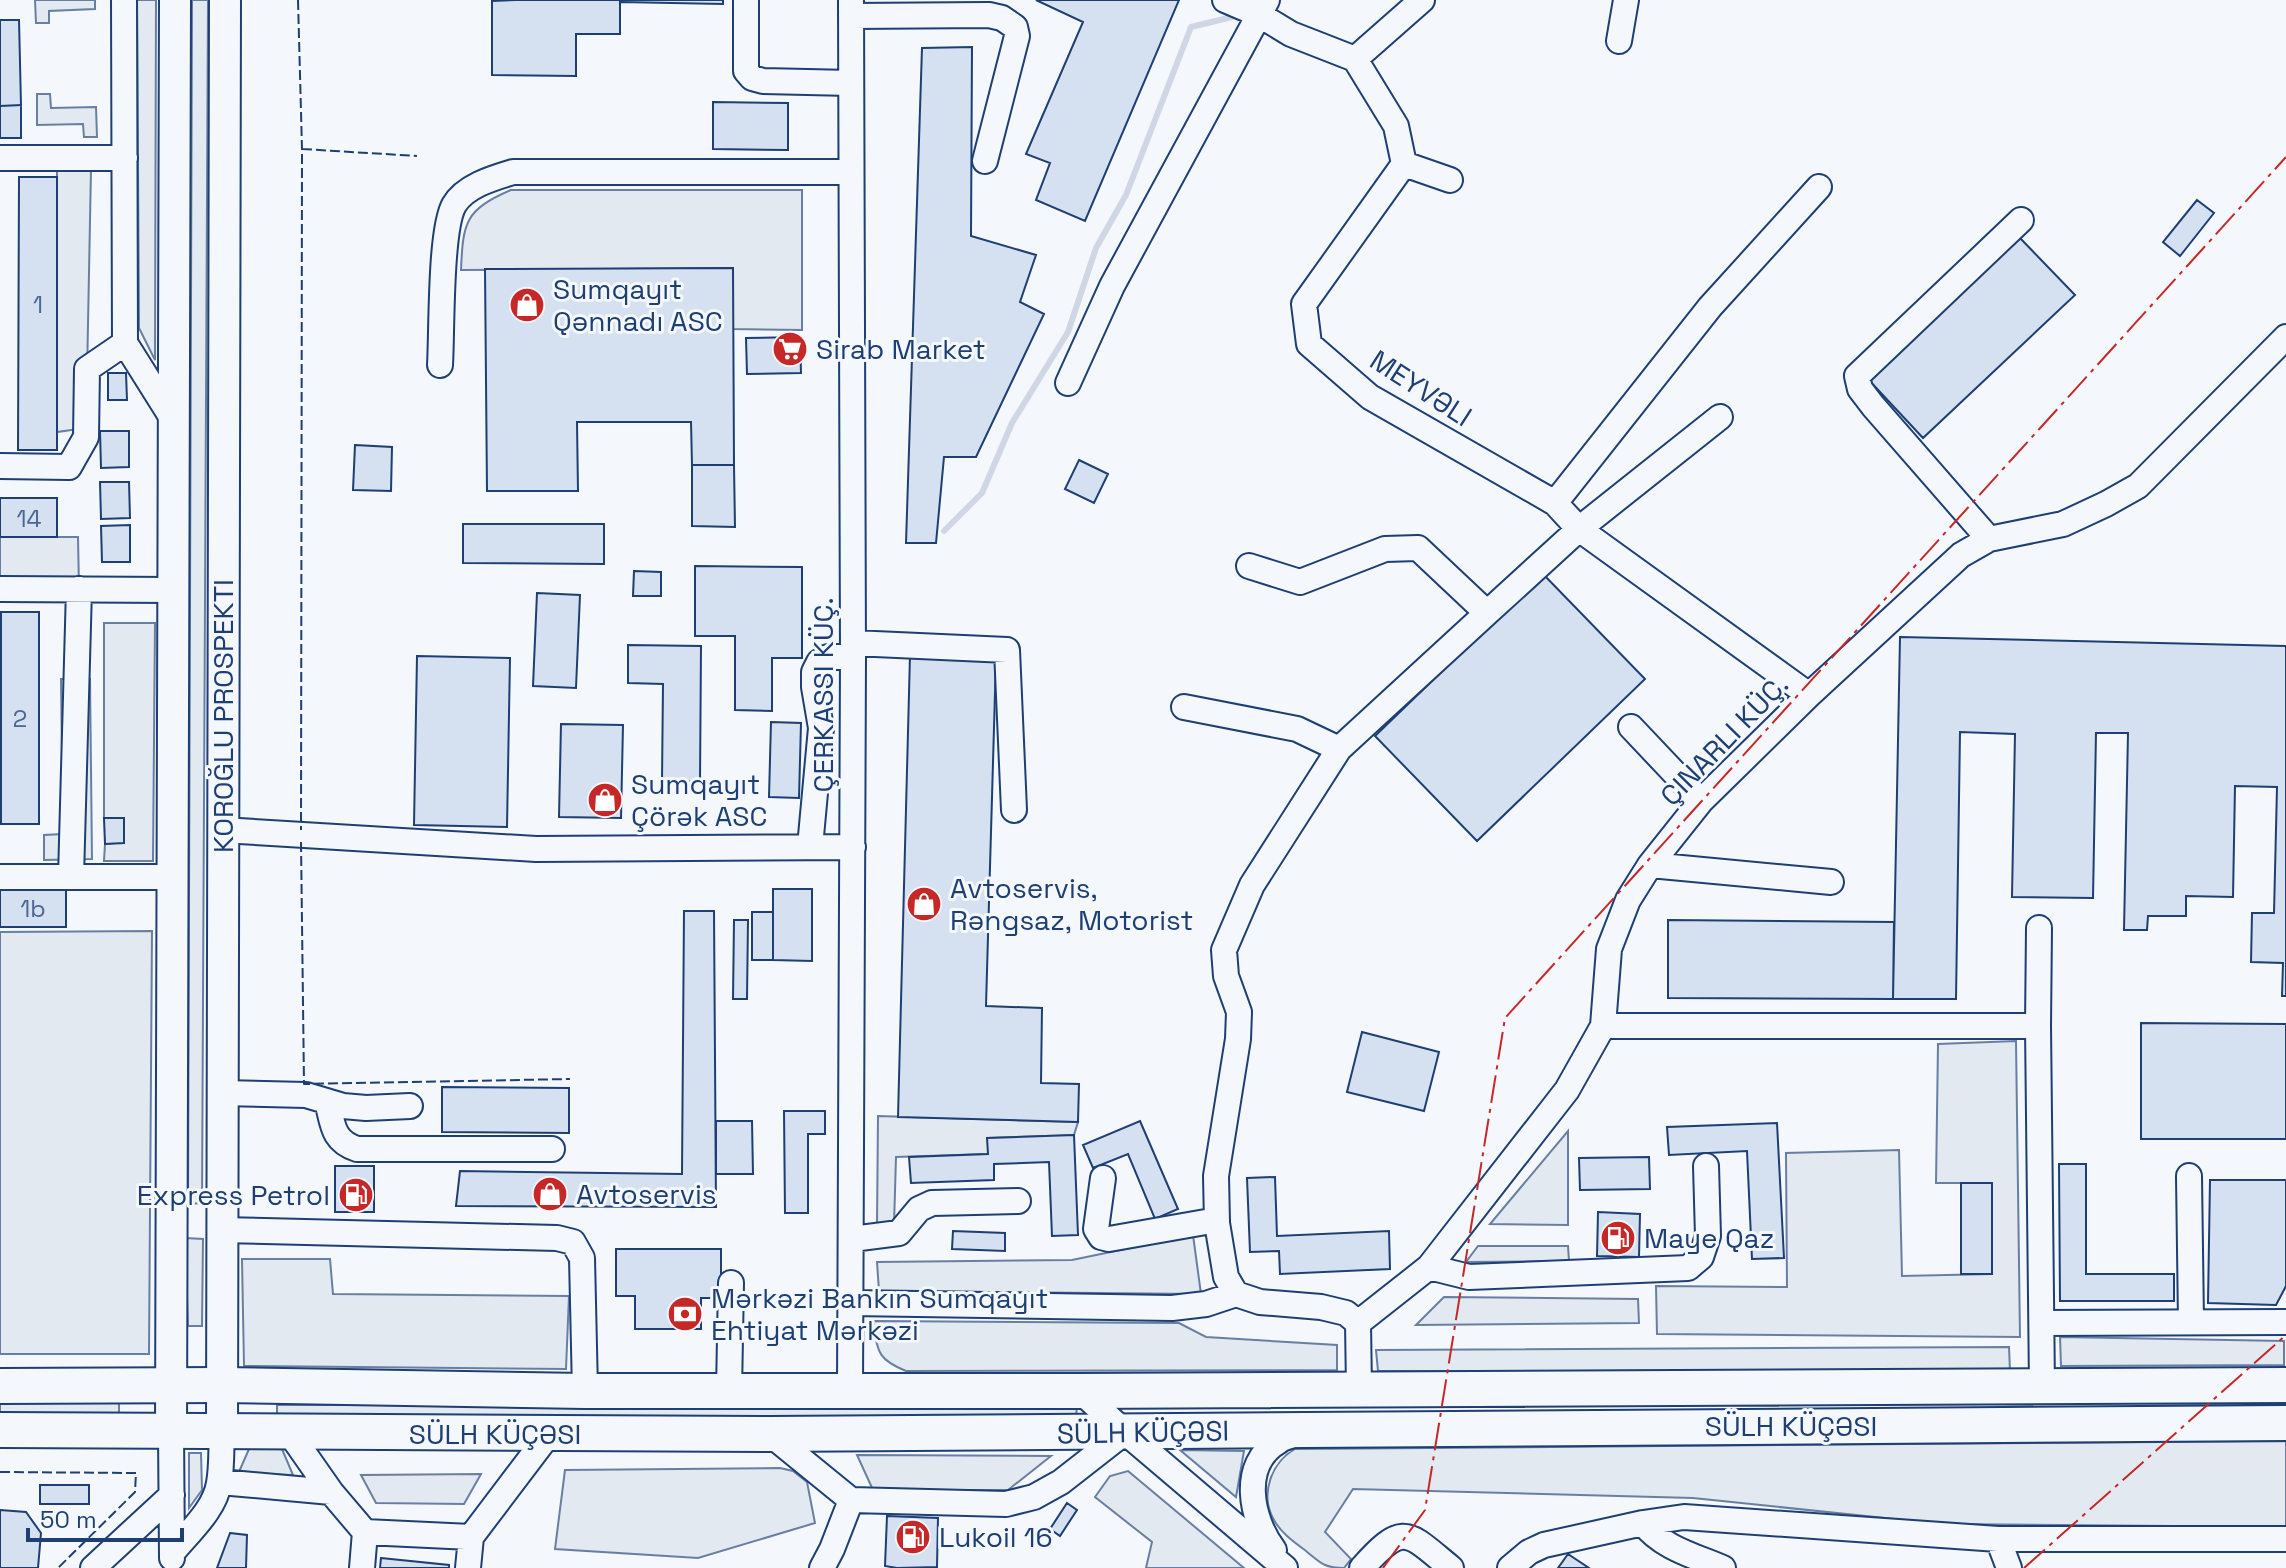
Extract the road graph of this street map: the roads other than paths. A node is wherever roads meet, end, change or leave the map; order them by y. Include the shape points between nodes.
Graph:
1 (124, 0) edge
2 (175, 0) edge
3 (225, 0) edge
4 (746, 0) edge
5 (1225, 0) edge
6 (1422, 0) edge
7 (1626, 0) edge
8 (1263, 7) edge
9 (851, 8) edge
10 (1619, 41) dead end
11 (1355, 59) junction
12 (851, 83) junction
13 (0, 158) edge
14 (125, 158) junction
15 (985, 161) dead end
16 (1404, 164) junction
17 (851, 172) junction
18 (1450, 180) dead end
19 (1819, 187) dead end
20 (2021, 220) dead end
21 (2286, 337) edge
22 (125, 343) junction
23 (440, 365) dead end
24 (1068, 383) dead end
25 (1720, 417) dead end
26 (174, 421) junction
27 (0, 466) edge
28 (1555, 503) junction
29 (1579, 529) junction
30 (1989, 539) junction
31 (1249, 566) dead end
32 (0, 589) edge
33 (79, 589) junction
34 (172, 590) junction
35 (1487, 613) junction
36 (853, 650) junction
37 (1809, 695) junction
38 (1184, 707) dead end
39 (1631, 727) dead end
40 (1339, 749) junction
41 (1701, 801) junction
42 (1014, 810) dead end
43 (222, 830) junction
44 (810, 847) junction
45 (853, 847) junction
46 (1650, 865) junction
47 (0, 877) edge
48 (71, 877) junction
49 (171, 877) junction
50 (1831, 882) dead end
51 (2039, 928) dead end
52 (1603, 1026) junction
53 (2038, 1026) junction
54 (221, 1093) junction
55 (327, 1101) junction
56 (410, 1106) dead end
57 (552, 1149) dead end
58 (1706, 1166) dead end
59 (2189, 1176) dead end
60 (1103, 1178) dead end
61 (1018, 1201) dead end
62 (1217, 1220) junction
63 (171, 1229) junction
64 (220, 1230) junction
65 (852, 1239) junction
66 (1429, 1267) junction
67 (731, 1283) dead end
68 (1236, 1294) junction
69 (851, 1303) junction
70 (2191, 1322) junction
71 (2286, 1322) edge
72 (1358, 1323) junction
73 (2042, 1323) junction
74 (170, 1385) junction
75 (221, 1385) junction
76 (2286, 1385) edge
77 (0, 1386) edge
78 (2042, 1387) junction
79 (1359, 1389) junction
80 (585, 1391) junction
81 (729, 1391) junction
82 (850, 1391) junction
83 (1080, 1391) junction
84 (2286, 1423) edge
85 (1309, 1429) junction
86 (0, 1430) edge
87 (171, 1431) junction
88 (222, 1431) junction
89 (289, 1432) junction
90 (1125, 1432) junction
91 (549, 1434) junction
92 (770, 1434) junction
93 (220, 1482) junction
94 (331, 1492) junction
95 (172, 1495) junction
96 (851, 1500) junction
97 (1643, 1523) junction
98 (365, 1532) junction
99 (471, 1537) junction
100 (1998, 1539) junction
101 (2286, 1539) edge
102 (172, 1560) edge
103 (93, 1568) edge
104 (362, 1568) edge
105 (468, 1568) edge
106 (822, 1568) edge
107 (1286, 1568) edge
108 (1362, 1568) edge
109 (1451, 1568) edge
110 (1510, 1568) edge
111 (1723, 1568) edge
112 (2009, 1568) edge

1 - 14 street
2 - 26 main road, KOROĞLU PROSPEKTI
3 - 43 main road, KOROĞLU PROSPEKTI
4 - 12 street via 746,71 752,78
5 - 8 street
6 - 11 street
7 - 10 street
8 - 11 street via 1291,34
8 - 24 street via 1112,286
9 - 12 street
9 - 15 street via 989,15 1015,27
11 - 16 street via 1396,126
12 - 17 street
13 - 14 street
14 - 22 street
16 - 18 street
16 - 28 street, MEYVƏLI via 1304,304 1309,344 1370,397
17 - 23 street via 513,172 486,181 455,205 447,233
17 - 36 street
19 - 28 street via 1710,307
20 - 30 street via 1857,376 1873,406
21 - 30 street via 2138,486 2063,524
22 - 26 street
22 - 27 street via 87,369 86,437 69,467
25 - 29 street
26 - 34 main road, KOROĞLU PROSPEKTI
28 - 29 street, MEYVƏLI
29 - 35 street
29 - 37 street, MEYVƏLI
30 - 37 street via 1961,555
31 - 35 street via 1300,582 1385,549 1418,548
32 - 33 street
33 - 34 street
33 - 48 street
34 - 49 main road, KOROĞLU PROSPEKTI
35 - 40 street
36 - 42 street via 1007,650
36 - 44 street via 819,662 814,672 821,728
36 - 45 street
37 - 41 street
38 - 40 street via 1297,729
39 - 41 street
40 - 62 street via 1252,885 1224,950 1226,976 1239,1012 1216,1176
41 - 46 street
43 - 44 street via 536,849
43 - 54 main road, KOROĞLU PROSPEKTI
44 - 45 street
45 - 65 street
46 - 50 street
46 - 52 street via 1628,900 1609,949
47 - 48 street
48 - 49 street
49 - 63 main road, KOROĞLU PROSPEKTI
51 - 53 street
52 - 53 street
52 - 66 street via 1567,1090
53 - 73 street
54 - 55 street via 306,1095
54 - 64 main road, KOROĞLU PROSPEKTI
55 - 56 street via 366,1108
55 - 57 street via 337,1136 343,1145 357,1149
58 - 66 street via 1708,1236 1701,1257 1688,1268 1469,1277
59 - 70 street
60 - 62 street via 1096,1229 1101,1237
61 - 65 street via 932,1203 919,1209 899,1233
62 - 68 street via 1226,1277
63 - 64 main road
63 - 74 main road, KOROĞLU PROSPEKTI
64 - 75 main road, KOROĞLU PROSPEKTI
64 - 80 street via 573,1242 582,1258
65 - 69 street
66 - 72 street
67 - 81 street
68 - 69 street via 1172,1308
68 - 72 street via 1260,1302 1321,1307 1346,1313
69 - 82 street
70 - 71 street
70 - 73 street
72 - 79 street
73 - 78 street
74 - 75 highway, SÜLH KÜÇƏSI
74 - 77 highway, SÜLH KÜÇƏSI
74 - 87 main road, KOROĞLU PROSPEKTI
75 - 80 highway, SÜLH KÜÇƏSI
75 - 88 main road, KOROĞLU PROSPEKTI
76 - 78 highway, SÜLH KÜÇƏSI
78 - 79 highway, SÜLH KÜÇƏSI
79 - 83 highway, SÜLH KÜÇƏSI
80 - 81 highway, SÜLH KÜÇƏSI
81 - 82 highway, SÜLH KÜÇƏSI
82 - 83 highway, SÜLH KÜÇƏSI
83 - 90 street
84 - 85 highway, SÜLH KÜÇƏSI
85 - 90 highway, SÜLH KÜÇƏSI
85 - 107 street via 1278,1441 1253,1481 1256,1520
86 - 87 highway, SÜLH KÜÇƏSI
87 - 88 highway, SÜLH KÜÇƏSI
87 - 95 street
88 - 89 highway, SÜLH KÜÇƏSI
88 - 93 street
89 - 91 highway, SÜLH KÜÇƏSI
89 - 94 street
90 - 92 highway, SÜLH KÜÇƏSI
90 - 96 street via 1061,1482 1006,1504
90 - 107 street
91 - 92 highway, SÜLH KÜÇƏSI
91 - 99 street
92 - 96 street
93 - 94 street
93 - 102 street via 212,1503
94 - 98 street
95 - 102 street
95 - 103 street
96 - 106 street
97 - 100 street via 1684,1517
97 - 110 street via 1544,1545
97 - 111 street via 1667,1544
98 - 99 street
98 - 104 street
99 - 105 street
100 - 101 street
100 - 112 street
108 - 109 street via 1384,1544 1404,1535

